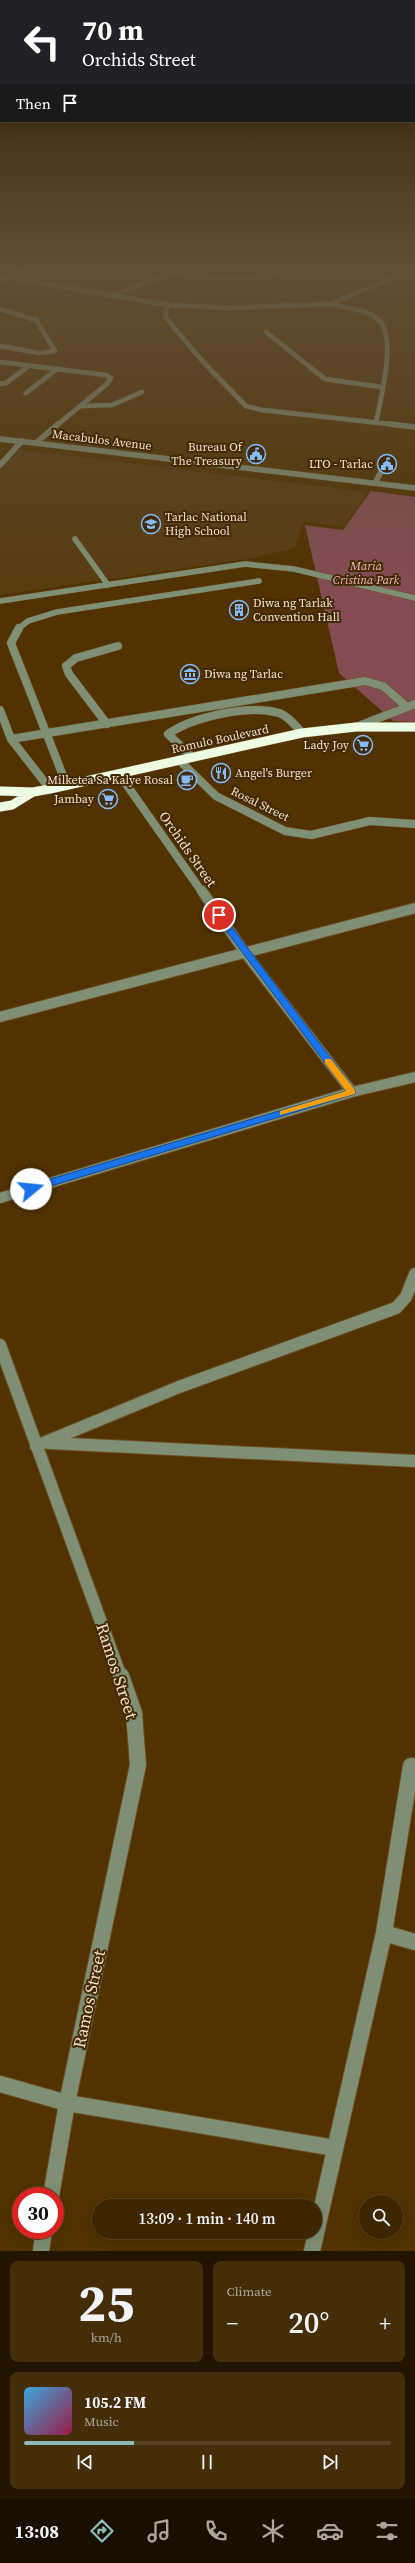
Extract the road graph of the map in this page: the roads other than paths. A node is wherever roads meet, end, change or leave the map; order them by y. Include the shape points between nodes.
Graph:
1 (19, 373) edge
2 (52, 373) edge
3 (81, 373) edge
4 (214, 373) edge
5 (318, 373) edge
6 (383, 373) edge
7 (0, 384) edge
8 (381, 387) junction
9 (142, 392) dead end
10 (26, 394) dead end
11 (80, 406) junction
12 (376, 423) junction
13 (415, 427) edge
14 (0, 439) edge
15 (22, 441) junction
16 (37, 442) junction
17 (0, 465) edge
18 (384, 466) dead end
19 (375, 483) junction
20 (415, 488) edge
21 (75, 539) dead end
22 (259, 581) dead end
23 (108, 585) junction
24 (415, 598) edge
25 (0, 601) edge
26 (118, 646) dead end
27 (415, 704) edge
28 (407, 707) junction
29 (0, 710) edge
30 (107, 724) junction
31 (356, 727) junction
32 (415, 727) edge
33 (302, 733) junction
34 (48, 734) junction
35 (10, 739) junction
36 (192, 757) junction
37 (179, 760) junction
38 (119, 774) junction
39 (67, 786) junction
40 (50, 789) junction
41 (0, 791) edge
42 (33, 792) junction
43 (0, 807) edge
44 (415, 824) edge
45 (415, 908) edge
46 (246, 954) junction
47 (0, 1017) edge
48 (415, 1077) edge
49 (352, 1092) junction
50 (0, 1198) edge
51 (415, 1274) edge
52 (0, 1346) edge
53 (42, 1445) junction
54 (415, 1461) edge
55 (411, 1766) dead end
56 (384, 1932) junction
57 (415, 1942) edge
58 (0, 2084) edge
59 (67, 2104) junction
60 (335, 2148) junction
61 (52, 2187) edge
62 (43, 2239) edge
63 (41, 2251) edge
64 (312, 2251) edge

1 - 7 street via 6,383
2 - 10 street
3 - 11 street via 111,378
4 - 12 street via 246,406
5 - 8 street via 325,379
6 - 8 street
8 - 12 street
9 - 11 street via 126,403 113,407
11 - 16 street
12 - 13 street
14 - 15 street, Macabulos Avenue
15 - 16 street, Macabulos Avenue
15 - 17 street
16 - 19 street, Macabulos Avenue
18 - 19 street
19 - 20 street, Macabulos Avenue
21 - 23 street
22 - 34 street via 57,612 27,620 14,631 11,643
23 - 24 street via 245,564 294,569
23 - 25 street
26 - 30 street via 76,658 66,666 69,674
27 - 28 street
28 - 30 street via 384,685 365,681
28 - 31 street
29 - 35 street
30 - 34 street
31 - 32 highway, Romulo Boulevard
31 - 33 highway, Romulo Boulevard
33 - 36 highway, Romulo Boulevard
33 - 36 street via 281,714 269,710 231,714 188,724 168,734
34 - 35 street
34 - 39 street
35 - 40 street
36 - 37 highway, Romulo Boulevard
37 - 38 highway, Romulo Boulevard
37 - 44 street, Rosal Street via 216,796 285,831 311,835 370,821
38 - 39 highway, Romulo Boulevard
38 - 46 street, Orchids Street
39 - 40 highway, Romulo Boulevard
40 - 42 highway, Romulo Boulevard
41 - 42 highway, Romulo Boulevard
42 - 43 highway, Romulo Boulevard via 12,805
45 - 46 street
46 - 47 street
46 - 49 street, Orchids Street
48 - 49 street
49 - 50 street
51 - 53 street via 406,1297 396,1308 179,1387
52 - 53 street, Ramos Street
53 - 54 street
53 - 59 street, Ramos Street via 134,1713 138,1765
55 - 56 street
56 - 57 street
56 - 60 street
58 - 59 street
59 - 60 street
59 - 61 street, Ramos Street
60 - 64 street
62 - 63 street

